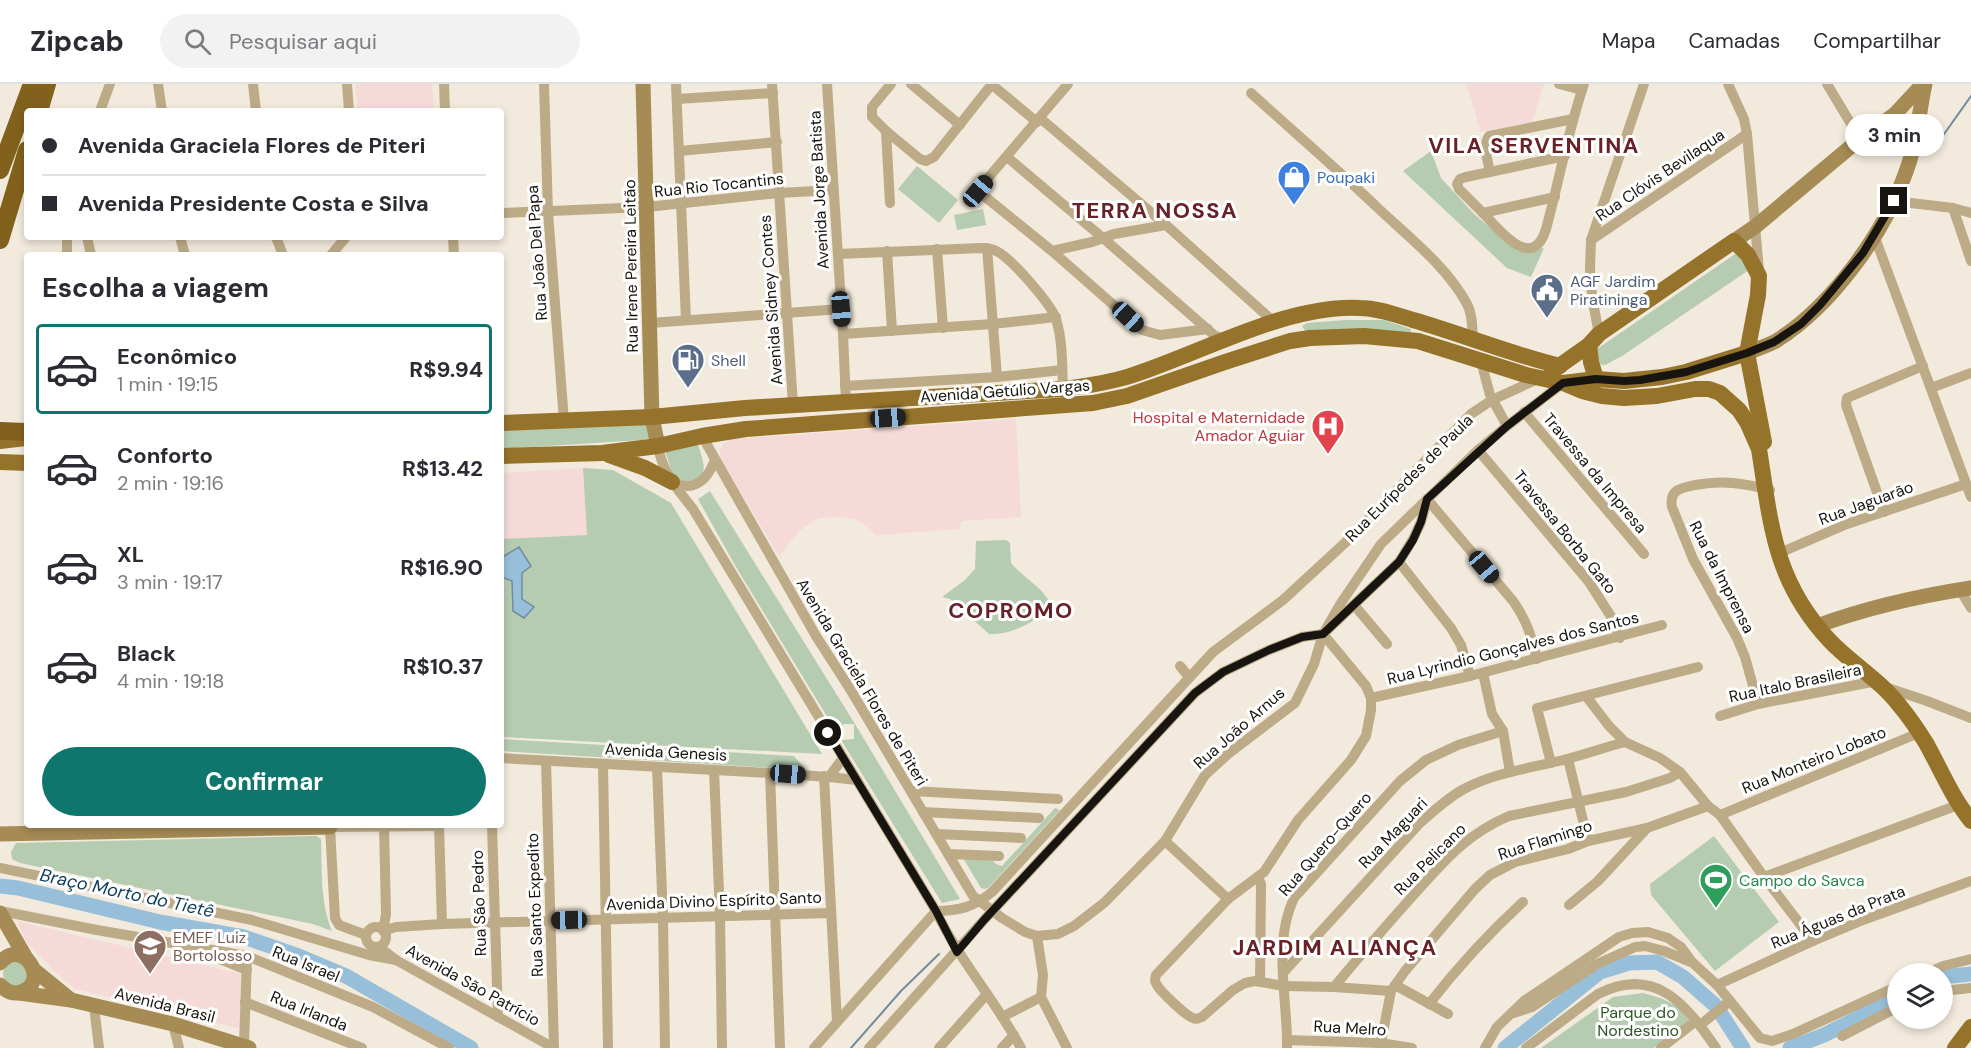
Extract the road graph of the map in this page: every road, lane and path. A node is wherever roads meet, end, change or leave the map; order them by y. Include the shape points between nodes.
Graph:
1 (32, 84) edge
2 (47, 84) edge
3 (110, 84) edge
4 (158, 84) edge
5 (253, 84) edge
6 (346, 84) edge
7 (444, 84) edge
8 (544, 84) edge
9 (643, 84) edge
10 (676, 84) edge
11 (827, 84) edge
12 (891, 84) edge
13 (911, 84) edge
14 (992, 84) edge
15 (1068, 84) edge
16 (1559, 84) edge
17 (1644, 84) edge
18 (1728, 84) edge
19 (1827, 84) edge
20 (1924, 84) edge
21 (1583, 87) edge
22 (772, 88) edge
23 (1251, 93) dead end
24 (677, 99) junction
25 (40, 108) edge
26 (101, 108) edge
27 (162, 108) edge
28 (256, 108) edge
29 (349, 108) edge
30 (445, 108) edge
31 (1895, 114) junction
32 (1573, 119) junction
33 (1038, 120) junction
34 (960, 125) junction
35 (886, 131) junction
36 (1747, 134) junction
37 (1915, 135) junction
38 (1860, 139) junction
39 (777, 142) junction
40 (679, 151) junction
41 (1565, 156) junction
42 (1007, 157) junction
43 (24, 160) edge
44 (0, 170) edge
45 (1490, 172) junction
46 (833, 190) junction
47 (779, 193) junction
48 (1555, 197) junction
49 (1894, 201) junction
50 (681, 204) junction
51 (890, 204) dead end
52 (647, 207) junction
53 (1953, 208) junction
54 (548, 212) junction
55 (504, 213) edge
56 (1483, 213) junction
57 (1971, 213) edge
58 (1166, 225) junction
59 (1756, 226) junction
60 (1874, 235) junction
61 (1103, 238) junction
62 (0, 240) edge
63 (344, 240) edge
64 (1591, 240) junction
65 (1734, 241) junction
66 (987, 248) junction
67 (937, 249) junction
68 (887, 251) junction
69 (1052, 251) junction
70 (334, 252) edge
71 (837, 254) junction
72 (1971, 261) edge
73 (1759, 276) junction
74 (841, 309) junction
75 (786, 313) junction
76 (1301, 314) junction
77 (1056, 317) junction
78 (686, 320) junction
79 (1274, 322) junction
80 (650, 323) junction
81 (993, 324) junction
82 (943, 328) junction
83 (1208, 329) junction
84 (892, 331) junction
85 (843, 334) junction
86 (1301, 339) junction
87 (1473, 340) junction
88 (1594, 340) junction
89 (1225, 341) junction
90 (1747, 353) junction
91 (1481, 361) junction
92 (1923, 366) junction
93 (1062, 370) junction
94 (1971, 373) edge
95 (1562, 375) junction
96 (997, 377) junction
97 (1540, 378) junction
98 (1596, 379) junction
99 (1486, 381) junction
100 (1931, 388) junction
101 (1064, 389) junction
102 (845, 394) junction
103 (1492, 400) junction
104 (793, 405) junction
105 (1524, 412) junction
106 (684, 414) junction
107 (1470, 414) junction
108 (652, 417) junction
109 (564, 421) junction
110 (504, 423) edge
111 (1507, 426) junction
112 (0, 432) edge
113 (24, 432) edge
114 (702, 436) junction
115 (24, 438) edge
116 (0, 441) edge
117 (657, 446) junction
118 (1478, 450) junction
119 (602, 453) junction
120 (504, 456) edge
121 (0, 462) edge
122 (714, 462) junction
123 (24, 463) edge
124 (672, 482) junction
125 (1966, 484) junction
126 (692, 486) junction
127 (1769, 490) junction
128 (1971, 497) edge
129 (1427, 499) junction
130 (693, 509) junction
131 (1884, 512) junction
132 (1781, 552) junction
133 (1644, 554) dead end
134 (1399, 562) junction
135 (1966, 589) edge
136 (1354, 605) junction
137 (1971, 608) edge
138 (1822, 624) junction
139 (1662, 625) dead end
140 (1323, 634) junction
141 (1620, 638) junction
142 (1388, 644) dead end
143 (1537, 658) junction
144 (1180, 666) dead end
145 (1698, 668) dead end
146 (1483, 673) junction
147 (1470, 676) junction
148 (1189, 677) junction
149 (1876, 680) junction
150 (1586, 696) junction
151 (1371, 699) junction
152 (1758, 704) junction
153 (1720, 716) dead end
154 (1971, 718) edge
155 (1503, 731) junction
156 (1919, 733) junction
157 (1625, 742) junction
158 (504, 758) edge
159 (843, 758) junction
160 (1568, 759) junction
161 (546, 761) junction
162 (1551, 763) junction
163 (603, 764) junction
164 (657, 767) junction
165 (714, 770) junction
166 (1510, 772) junction
167 (1680, 772) junction
168 (770, 773) junction
169 (826, 776) junction
170 (857, 780) junction
171 (911, 791) junction
172 (1058, 799) dead end
173 (1578, 802) junction
174 (1958, 805) junction
175 (1708, 806) junction
176 (923, 812) junction
177 (1720, 815) junction
178 (1040, 818) dead end
179 (1971, 821) edge
180 (248, 828) edge
181 (330, 828) edge
182 (384, 828) edge
183 (439, 828) edge
184 (492, 828) edge
185 (1647, 828) junction
186 (0, 834) edge
187 (936, 834) junction
188 (1021, 838) dead end
189 (1166, 841) junction
190 (1588, 841) junction
191 (948, 854) junction
192 (999, 856) dead end
193 (0, 868) edge
194 (1764, 877) junction
195 (1258, 878) junction
196 (1971, 881) edge
197 (1228, 899) junction
198 (1523, 902) dead end
199 (980, 903) junction
200 (1569, 905) dead end
201 (936, 911) junction
202 (0, 912) edge
203 (993, 912) junction
204 (831, 913) junction
205 (774, 915) junction
206 (720, 916) junction
207 (663, 918) junction
208 (607, 919) junction
209 (550, 921) junction
210 (495, 922) junction
211 (442, 924) junction
212 (383, 931) junction
213 (366, 935) junction
214 (1036, 936) junction
215 (1813, 941) junction
216 (379, 946) junction
217 (210, 950) junction
218 (957, 952) junction
219 (247, 956) junction
220 (1971, 959) edge
221 (396, 960) junction
222 (0, 963) edge
223 (30, 964) junction
224 (1953, 964) edge
225 (246, 970) junction
226 (1283, 974) junction
227 (1260, 982) junction
228 (1717, 985) junction
229 (1284, 986) junction
230 (1, 987) edge
231 (1334, 987) junction
232 (1393, 988) junction
233 (1971, 988) edge
234 (1953, 990) edge
235 (1887, 991) edge
236 (19, 993) junction
237 (987, 994) junction
238 (1041, 998) junction
239 (71, 1000) junction
240 (1731, 1001) junction
241 (245, 1002) junction
242 (1429, 1004) junction
243 (94, 1006) junction
244 (1887, 1013) edge
245 (1448, 1014) dead end
246 (498, 1017) junction
247 (1002, 1017) junction
248 (837, 1022) junction
249 (1698, 1023) junction
250 (173, 1024) junction
251 (1971, 1027) edge
252 (1014, 1035) junction
253 (1842, 1036) dead end
254 (1287, 1044) edge
255 (1380, 1046) edge
256 (246, 1047) edge
257 (99, 1048) edge
258 (179, 1048) edge
259 (362, 1048) edge
260 (449, 1048) edge
261 (554, 1048) edge
262 (608, 1048) edge
263 (665, 1048) edge
264 (722, 1048) edge
265 (780, 1048) edge
266 (814, 1048) edge
267 (869, 1048) edge
268 (939, 1048) edge
269 (1002, 1048) edge
270 (1021, 1048) edge
271 (1067, 1048) edge
272 (1412, 1048) edge
273 (1485, 1048) edge
274 (1526, 1048) edge
275 (1661, 1048) edge
276 (1716, 1048) edge
277 (1955, 1048) edge

1 - 44 highway
2 - 25 highway
3 - 26 street
4 - 27 street
5 - 28 street
6 - 29 street
7 - 30 street
8 - 54 street, Rua João Del Papa
9 - 52 street, Rua Irene Pereira Leitão
10 - 24 street
11 - 46 street, Avenida Jorge Batista
12 - 35 street via 872,108 872,117
13 - 34 street
14 - 33 street
14 - 34 street
15 - 33 street
16 - 21 street
17 - 64 street
18 - 36 street
19 - 38 street
20 - 31 street, Rua Eurípedes de Paula
20 - 37 street
21 - 32 street
22 - 24 street
22 - 39 street, Avenida Sidney Contes
23 - 87 street via 1408,234 1441,269 1467,305
24 - 40 street
31 - 37 street via 1906,120
31 - 38 street, Rua Eurípedes de Paula
32 - 41 street
32 - 45 street via 1489,136 1485,148
33 - 42 street
33 - 58 street
34 - 35 street via 934,157 926,161
35 - 51 street
36 - 59 street
36 - 64 street, Rua Clóvis Bevilaqua
37 - 49 street
38 - 59 street, Rua Eurípedes de Paula
39 - 40 street
39 - 47 street, Avenida Sidney Contes
40 - 50 street
41 - 45 street
41 - 48 street
42 - 61 street
42 - 69 street via 975,194
43 - 62 highway
45 - 56 street via 1460,179 1457,184
46 - 47 street, Rua Rio Tocantins
46 - 71 street, Avenida Jorge Batista
47 - 50 street, Rua Rio Tocantins
47 - 75 street, Avenida Sidney Contes
48 - 56 street
48 - 56 street via 1543,239 1536,247 1517,246
49 - 53 street
49 - 60 street
50 - 52 street, Rua Rio Tocantins
50 - 78 street
52 - 54 street, Rua Rio Tocantins
52 - 80 street, Rua Irene Pereira Leitão
53 - 57 street
53 - 72 street
54 - 55 street, Rua Rio Tocantins
54 - 109 street, Rua João Del Papa
58 - 61 street
58 - 79 street
59 - 65 street, Rua Eurípedes de Paula
59 - 73 street
60 - 90 street via 1837,285 1801,324 1774,342
60 - 92 street
61 - 69 street
61 - 83 street
63 - 70 street
64 - 88 street
65 - 73 main road via 1748,255
65 - 88 main road, Rua Eurípedes de Paula
66 - 67 street
66 - 77 street via 1007,257
66 - 81 street
67 - 68 street
67 - 82 street
68 - 71 street
68 - 84 street
69 - 83 street via 1142,330 1160,335
71 - 74 street, Avenida Jorge Batista
73 - 90 main road
74 - 75 street
74 - 85 street, Avenida Jorge Batista
75 - 78 street
75 - 104 street, Avenida Sidney Contes
76 - 79 main road, Avenida Getúlio Vargas
76 - 86 main road via 1296,324
76 - 87 main road, Avenida Getúlio Vargas via 1340,308 1368,309
77 - 81 street
77 - 93 street
78 - 80 street
79 - 89 main road, Avenida Getúlio Vargas
80 - 108 street, Rua Irene Pereira Leitão
81 - 82 street
81 - 96 street
82 - 84 street
83 - 89 street
84 - 85 street
85 - 102 street, Avenida Jorge Batista
86 - 91 main road, Avenida Getúlio Vargas via 1364,336 1409,340
86 - 114 main road, Avenida Getúlio Vargas via 1127,396 1093,403 758,428
87 - 95 main road, Avenida Getúlio Vargas
88 - 95 main road, Rua Eurípedes de Paula
88 - 98 main road via 1590,362
89 - 101 main road, Avenida Getúlio Vargas via 1132,376
90 - 98 main road, Avenida Getúlio Vargas via 1662,377
90 - 127 main road
91 - 97 main road, Avenida Getúlio Vargas
91 - 99 street
92 - 100 street
92 - 131 street via 1848,396 1846,405
93 - 96 street, Avenida Getúlio Vargas
93 - 101 street
94 - 100 street
95 - 97 main road, Rua Eurípedes de Paula
95 - 98 main road, Avenida Getúlio Vargas
95 - 105 street, Rua João Arnus
95 - 127 main road, Avenida Getúlio Vargas via 1582,391 1624,398 1695,389 1720,393 1739,410 1753,434
96 - 102 street, Avenida Getúlio Vargas
97 - 103 street, Rua Eurípedes de Paula
99 - 103 street
99 - 107 street
100 - 125 street
101 - 102 main road, Avenida Getúlio Vargas
102 - 104 main road, Avenida Getúlio Vargas
103 - 107 street, Rua Eurípedes de Paula
103 - 111 street
104 - 106 main road, Avenida Getúlio Vargas
105 - 111 street, Rua João Arnus
105 - 133 street, Travessa da Impresa
106 - 108 main road, Avenida Getúlio Vargas
106 - 114 main road
107 - 148 street, Rua Eurípedes de Paula via 1283,600 1226,641
108 - 109 main road, Avenida Getúlio Vargas
108 - 117 street, Rua Irene Pereira Leitão
109 - 110 main road, Avenida Getúlio Vargas
111 - 118 street, Rua João Arnus
112 - 113 highway
114 - 117 main road, Avenida Getúlio Vargas
114 - 122 street, Avenida Graciela Flores de Piteri
115 - 116 main road
117 - 119 main road, Avenida Getúlio Vargas
117 - 124 street
118 - 129 street, Rua João Arnus
118 - 141 street, Travessa Borba Gato via 1589,582
119 - 120 main road, Avenida Getúlio Vargas
119 - 124 main road
121 - 123 main road
122 - 126 street via 706,477
122 - 171 street, Avenida Graciela Flores de Piteri
124 - 126 street
124 - 130 street
125 - 128 street
125 - 131 street, Rua Jaguarão
126 - 130 street
127 - 132 main road
127 - 152 street, Rua da Imprensa via 1724,481 1681,488 1673,492 1671,500 1693,559 1737,638
129 - 134 street via 1413,540
129 - 140 street, Rua João Arnus via 1381,544
129 - 143 street via 1525,618
130 - 159 street
131 - 132 street, Rua Jaguarão
132 - 138 main road
134 - 136 street
134 - 147 street via 1451,628 1461,645
135 - 137 street
135 - 138 street
136 - 140 street
136 - 142 street
138 - 149 main road
139 - 141 street, Rua Lyrindio Gonçalves dos Santos
140 - 151 street via 1366,686
140 - 189 street, Rua João Arnus via 1295,703 1205,775
140 - 203 street via 1302,637 1269,650 1223,672 1195,693
141 - 143 street, Rua Lyrindio Gonçalves dos Santos
143 - 146 street, Rua Lyrindio Gonçalves dos Santos
144 - 148 street
145 - 150 street
146 - 147 street, Rua Lyrindio Gonçalves dos Santos
146 - 155 street via 1492,714
147 - 151 street, Rua Lyrindio Gonçalves dos Santos
148 - 199 street, Rua Eurípedes de Paula via 1011,874
149 - 152 street, Rua Italo Brasileira
149 - 154 street
149 - 156 main road
150 - 157 street
150 - 162 street via 1537,708
151 - 195 street via 1369,723 1360,748 1298,820
152 - 153 street, Rua Italo Brasileira
155 - 166 street
155 - 226 street, Rua Quero-Quero via 1426,760 1392,790 1294,898 1282,935
156 - 174 main road
156 - 177 street, Rua Monteiro Lobato
157 - 160 street, Rua Maguari
157 - 167 street
158 - 161 street, Avenida Genesis
159 - 169 street
159 - 170 street
160 - 162 street, Rua Maguari
160 - 173 street
161 - 163 street, Avenida Genesis
161 - 209 street, Rua Santo Expedito
162 - 166 street, Rua Maguari
163 - 164 street, Avenida Genesis
163 - 208 street
164 - 165 street, Avenida Genesis
164 - 207 street
165 - 168 street, Avenida Genesis
165 - 206 street
166 - 226 street, Rua Maguari via 1464,789 1444,802
167 - 173 street, Rua Pelicano via 1648,786
167 - 175 street
168 - 169 street, Avenida Genesis
168 - 205 street
169 - 170 street, Avenida Genesis
169 - 204 street
170 - 201 street
171 - 172 street
171 - 176 street, Avenida Graciela Flores de Piteri
173 - 190 street
173 - 231 street, Rua Pelicano via 1509,816 1470,837 1395,915
174 - 179 main road
174 - 194 street
175 - 177 street
175 - 185 street, Rua Flamingo
176 - 178 street
176 - 187 street, Avenida Graciela Flores de Piteri
177 - 194 street
180 - 186 street
181 - 213 street via 335,918 339,925
182 - 212 street
183 - 211 street
184 - 210 street, Rua São Pedro
185 - 190 street, Rua Flamingo
185 - 200 street
187 - 188 street
187 - 191 street, Avenida Graciela Flores de Piteri
189 - 197 street
189 - 214 street, Rua João Arnus via 1104,903 1074,926 1058,934
190 - 232 street, Rua Flamingo via 1515,862 1490,875
191 - 192 street
191 - 199 street, Avenida Graciela Flores de Piteri
193 - 221 street via 252,920
194 - 215 street
195 - 197 street
195 - 227 street
196 - 215 street, Rua Águas da Prata
197 - 227 street via 1156,975 1155,981 1191,1018 1197,1019 1233,990 1245,983
198 - 242 street via 1481,943
199 - 201 street
199 - 203 street, Avenida Graciela Flores de Piteri
201 - 218 street
201 - 248 street
202 - 217 street, Rua Israel
202 - 223 street
203 - 214 street
203 - 218 street
204 - 205 street, Avenida Divino Espírito Santo
204 - 248 street
205 - 206 street, Avenida Divino Espírito Santo
205 - 265 street
206 - 207 street, Avenida Divino Espírito Santo
206 - 264 street
207 - 208 street, Avenida Divino Espírito Santo
207 - 263 street
208 - 209 street, Avenida Divino Espírito Santo
208 - 262 street
209 - 210 street, Avenida Divino Espírito Santo
209 - 261 street, Rua Santo Expedito
210 - 211 street, Avenida Divino Espírito Santo
210 - 246 street, Rua São Pedro
211 - 212 street, Avenida Divino Espírito Santo
212 - 213 street via 375,927
212 - 216 street via 385,940
213 - 216 street via 370,945
214 - 238 street via 1043,975
215 - 228 street, Rua Águas da Prata
216 - 221 street, Avenida São Patrício
217 - 219 street, Rua Israel
217 - 225 street via 215,957
218 - 237 street
218 - 267 street
219 - 225 street
219 - 260 street, Rua Israel via 373,1007
220 - 224 street
221 - 246 street, Avenida São Patrício
222 - 223 street via 14,955
223 - 236 street via 34,975 30,987
223 - 239 street, Avenida Brasil
225 - 241 street
226 - 229 street, Rua Quero-Quero
227 - 229 street
228 - 240 street
228 - 273 street via 1692,962 1655,948 1635,947 1597,964 1533,1007 1514,1013 1497,1028
229 - 231 street
229 - 254 street, Rua Quero-Quero
230 - 236 street, Avenida Brasil
231 - 232 street
232 - 242 street
232 - 255 street, Rua Flamingo
233 - 234 street
235 - 240 street via 1772,1041 1755,1034
236 - 239 street, Avenida Brasil
237 - 247 street
237 - 268 street
238 - 247 street
238 - 271 street
239 - 243 street, Avenida Brasil
240 - 249 street
241 - 256 street
241 - 259 street, Rua Irlanda
242 - 245 street
243 - 250 street, Avenida Brasil
243 - 257 street
244 - 253 street
246 - 261 street, Avenida São Patrício
247 - 252 street
248 - 266 street
249 - 274 street via 1674,997 1653,986 1622,984 1598,994
249 - 275 street
249 - 276 street
250 - 256 street, Avenida Brasil
250 - 258 street
251 - 277 main road
252 - 269 street
252 - 270 street
254 - 255 street, Rua Melro
255 - 272 street, Rua Melro

